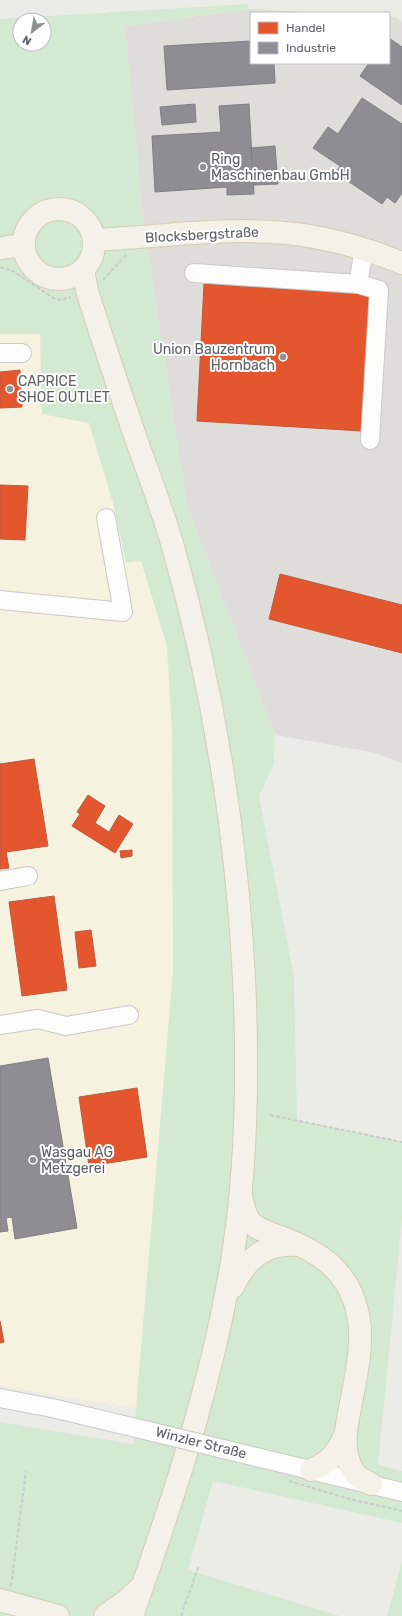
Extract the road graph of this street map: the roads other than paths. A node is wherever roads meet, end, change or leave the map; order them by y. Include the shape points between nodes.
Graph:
1 (94, 240) junction
2 (23, 245) junction
3 (0, 248) edge
4 (364, 249) junction
5 (402, 263) edge
6 (83, 270) junction
7 (194, 272) dead end
8 (61, 280) junction
9 (358, 284) junction
10 (0, 353) edge
11 (22, 353) dead end
12 (133, 430) junction
13 (370, 440) dead end
14 (106, 518) dead end
15 (0, 600) edge
16 (28, 876) dead end
17 (0, 881) edge
18 (129, 1016) dead end
19 (0, 1026) edge
20 (240, 1195) junction
21 (300, 1245) junction
22 (221, 1320) junction
23 (0, 1398) edge
24 (346, 1433) junction
25 (311, 1470) junction
26 (371, 1484) junction
27 (402, 1492) edge
28 (143, 1586) junction
29 (4, 1601) edge
30 (37, 1616) edge
31 (58, 1616) edge
32 (105, 1616) edge
33 (132, 1616) edge

1 - 2 main road via 90,228 83,219 73,212 56,209 39,215 30,223
1 - 4 main road, Blocksbergstraße via 224,231 277,232 324,238
1 - 6 main road via 90,261
2 - 3 main road
2 - 8 main road via 25,255 35,270 47,277
4 - 5 main road, Blocksbergstraße
4 - 9 street
6 - 8 main road via 73,277
6 - 12 main road via 87,290
7 - 9 street
8 - 12 main road via 72,297
9 - 13 street via 379,290
10 - 11 street
12 - 20 main road via 171,540 201,655 234,845 246,1020 247,1089
14 - 15 street via 124,612
16 - 17 street
18 - 19 street via 66,1026 38,1019
20 - 21 main road via 252,1223
20 - 22 main road via 233,1259
21 - 22 main road via 277,1246 248,1262 237,1277
21 - 24 main road via 334,1267 350,1290 358,1314 359,1354
22 - 28 main road via 202,1403
23 - 25 street, Winzler Straße, bridge
24 - 25 main road via 336,1454
24 - 26 main road via 346,1449 352,1470
25 - 26 street, Winzler Straße
26 - 27 street, Winzler Straße
28 - 32 main road
28 - 33 main road
29 - 30 main road
29 - 31 main road

